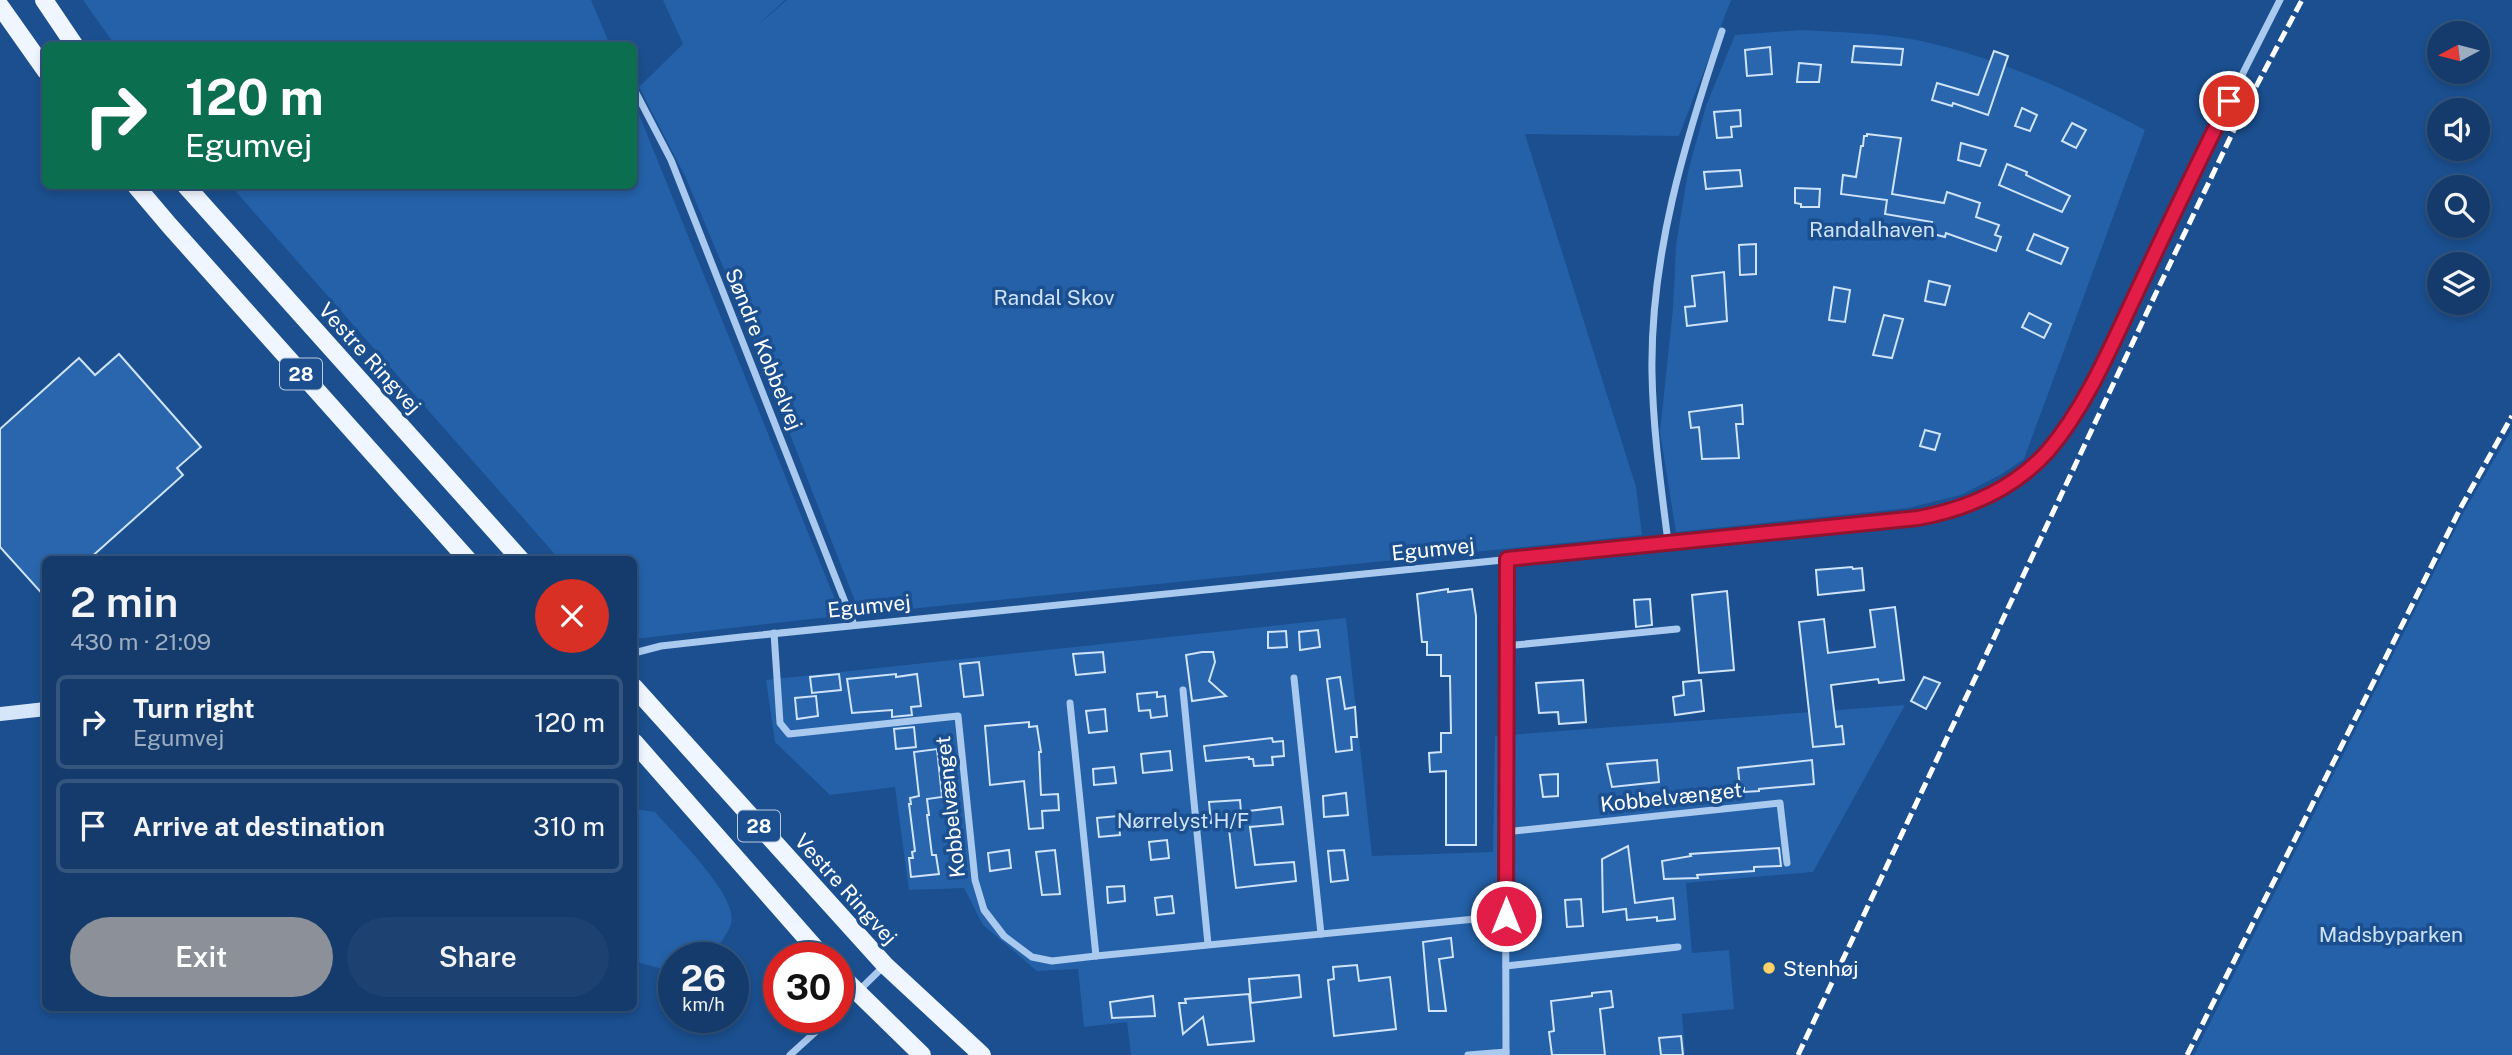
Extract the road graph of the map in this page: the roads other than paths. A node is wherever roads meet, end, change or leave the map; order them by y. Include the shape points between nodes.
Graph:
1 (44, 0) edge
2 (2280, 0) edge
3 (0, 6) edge
4 (1722, 31) dead end
5 (72, 42) edge
6 (42, 65) edge
7 (637, 95) edge
8 (138, 189) edge
9 (189, 189) edge
10 (1668, 542) junction
11 (464, 556) edge
12 (517, 556) edge
13 (1507, 559) junction
14 (855, 625) junction
15 (1676, 629) dead end
16 (774, 633) junction
17 (1505, 646) junction
18 (637, 652) edge
19 (1294, 678) dead end
20 (637, 690) edge
21 (1183, 690) dead end
22 (1070, 703) dead end
23 (42, 709) edge
24 (0, 714) edge
25 (637, 745) edge
26 (1506, 832) junction
27 (1787, 863) dead end
28 (1506, 916) junction
29 (1321, 934) junction
30 (811, 942) edge
31 (1208, 944) junction
32 (1678, 947) dead end
33 (1096, 956) junction
34 (885, 965) junction
35 (1506, 966) junction
36 (854, 989) edge
37 (857, 992) junction
38 (854, 995) edge
39 (814, 1033) edge
40 (1506, 1053) edge
41 (790, 1055) edge
42 (922, 1055) edge
43 (982, 1055) edge
44 (1468, 1055) edge

1 - 5 main road
2 - 10 street, Egumvej via 2111,348 2048,451 2015,480 1982,500 1946,513
3 - 6 main road
4 - 10 street via 1681,163 1655,302 1652,371
7 - 14 street, Søndre Kobbelvej via 671,160
8 - 11 main road, 28
9 - 12 main road, Vestre Ringvej / 28
10 - 13 street, Egumvej
13 - 14 street, Egumvej
13 - 17 street
14 - 16 street, Egumvej
15 - 17 street
16 - 18 street, Egumvej
16 - 33 street, Kobbelvænget via 780,723 789,734 958,716 975,880 984,910 1004,936 1032,957 1052,961
17 - 26 street
19 - 29 street
20 - 34 main road, Vestre Ringvej / 28
21 - 31 street
22 - 33 street
23 - 24 street
25 - 30 main road, 28
26 - 27 street, Kobbelvænget via 1780,803
26 - 28 street
28 - 29 street, Kobbelvænget
28 - 35 street
29 - 31 street, Kobbelvænget
31 - 33 street, Kobbelvænget
32 - 35 street
34 - 37 street, Vestre Ringvej
34 - 43 main road, Vestre Ringvej / 28
35 - 40 street
36 - 37 main road
37 - 38 street, Vestre Ringvej
37 - 42 main road
39 - 41 street
40 - 44 street

